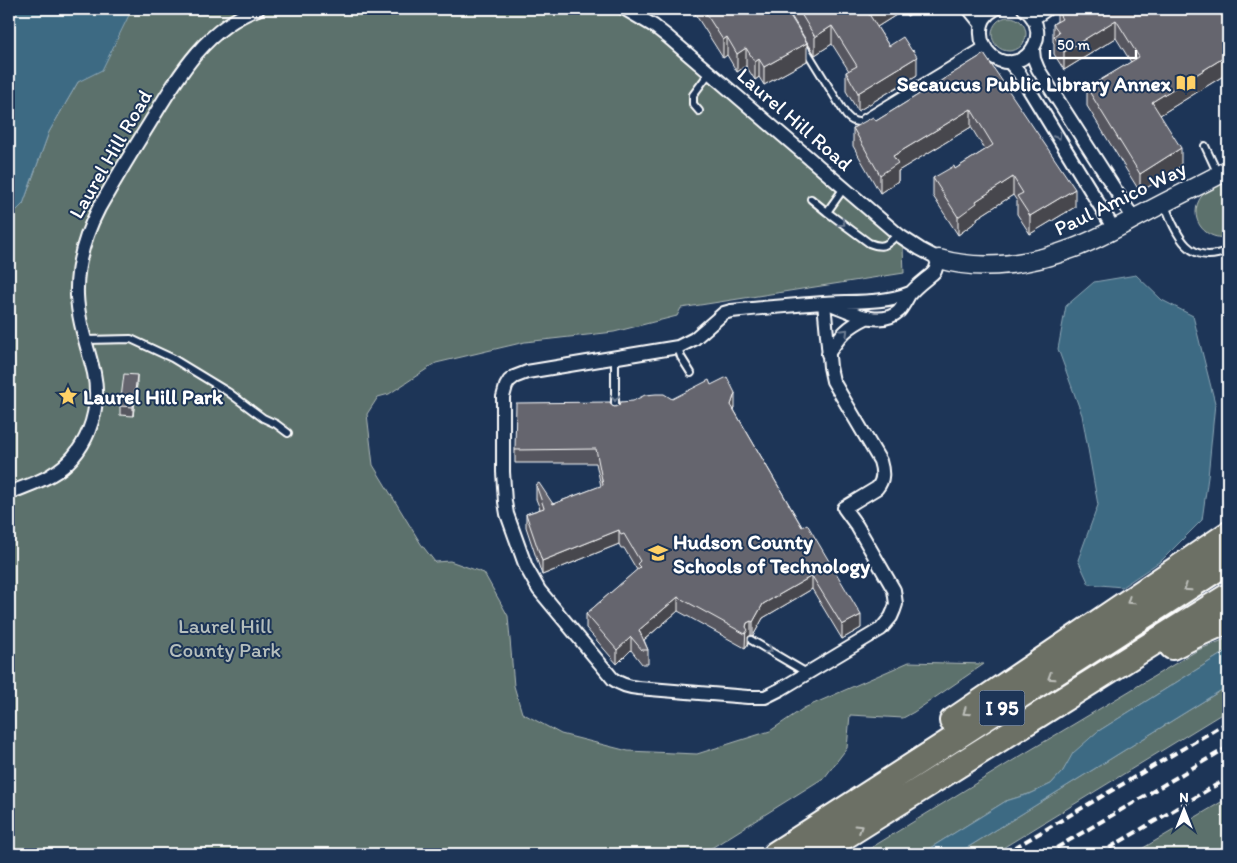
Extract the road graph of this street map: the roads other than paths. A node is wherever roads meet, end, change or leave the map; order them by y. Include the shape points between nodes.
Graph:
1 (258, 9) edge
2 (625, 9) edge
3 (969, 9) edge
4 (995, 9) edge
5 (1047, 9) edge
6 (1029, 13) edge
7 (982, 25) junction
8 (801, 42) edge
9 (985, 48) junction
10 (1033, 50) junction
11 (1010, 62) junction
12 (710, 72) junction
13 (699, 111) dead end
14 (865, 121) joint
15 (1205, 146) dead end
16 (1224, 173) edge
17 (844, 188) junction
18 (811, 199) dead end
19 (1164, 203) junction
20 (827, 212) junction
21 (1134, 219) junction
22 (1114, 229) junction
23 (898, 234) junction
24 (1228, 250) edge
25 (940, 259) junction
26 (910, 293) junction
27 (824, 302) junction
28 (868, 317) junction
29 (85, 340) junction
30 (678, 347) junction
31 (828, 354) junction
32 (615, 357) junction
33 (691, 374) dead end
34 (615, 416) edge
35 (288, 432) dead end
36 (9, 492) edge
37 (860, 499) junction
38 (857, 526) junction
39 (1228, 534) edge
40 (1228, 562) edge
41 (1228, 596) edge
42 (1228, 622) edge
43 (751, 640) dead end
44 (807, 673) junction
45 (1031, 720) junction
46 (809, 833) junction
47 (775, 854) edge
48 (818, 854) edge

1 - 29 street, Laurel Hill Road via 227,25 194,56 169,91 96,213 80,257 77,276 77,303
2 - 12 street, Laurel Hill Road via 654,26
3 - 7 street
4 - 7 street
5 - 6 street
6 - 10 street via 1038,33
7 - 9 street via 981,37
8 - 14 lane via 846,116 857,122
9 - 11 street via 993,57
9 - 14 street
10 - 11 street
10 - 21 street via 1038,68
11 -> 22 street
12 - 13 lane via 692,95 693,104
12 - 17 street, Laurel Hill Road
15 - 16 lane
16 - 19 street, Paul Amico Way
17 - 20 lane
17 - 23 street, Laurel Hill Road
18 - 20 lane
19 - 21 street, Paul Amico Way
19 - 24 lane via 1178,234 1194,252 1207,255
20 -> 23 lane via 875,246 888,244
21 - 22 street, Paul Amico Way
22 - 25 street, Paul Amico Way via 1076,248 1024,262 972,266
23 - 25 street, Laurel Hill Road
25 - 26 street via 935,271
26 - 27 street via 887,299
26 - 28 street via 896,313
27 - 28 street
27 - 30 street via 724,313 694,339
27 - 31 street
31 -> 28 street via 846,330
29 - 35 lane via 124,338 139,342 172,358
29 - 36 street, Laurel Hill Road via 96,400 89,432 77,452 52,475
30 - 32 street
30 - 33 lane
31 - 37 street via 836,388 882,466 880,484
32 -> 34 lane
32 - 44 street via 527,372 514,377 506,386 503,405 505,502 511,528 532,579 613,679 624,686 756,698 765,697
37 - 38 street
37 - 38 street via 844,508
38 - 44 street via 894,590 894,610 881,629
39 -> 46 highway via 875,774
40 -> 46 highway, I 95
41 - 45 highway, I 95
42 - 45 highway via 1164,651 1107,688
43 -> 44 lane
48 -> 45 highway, I 95
46 - 47 highway, I 95

